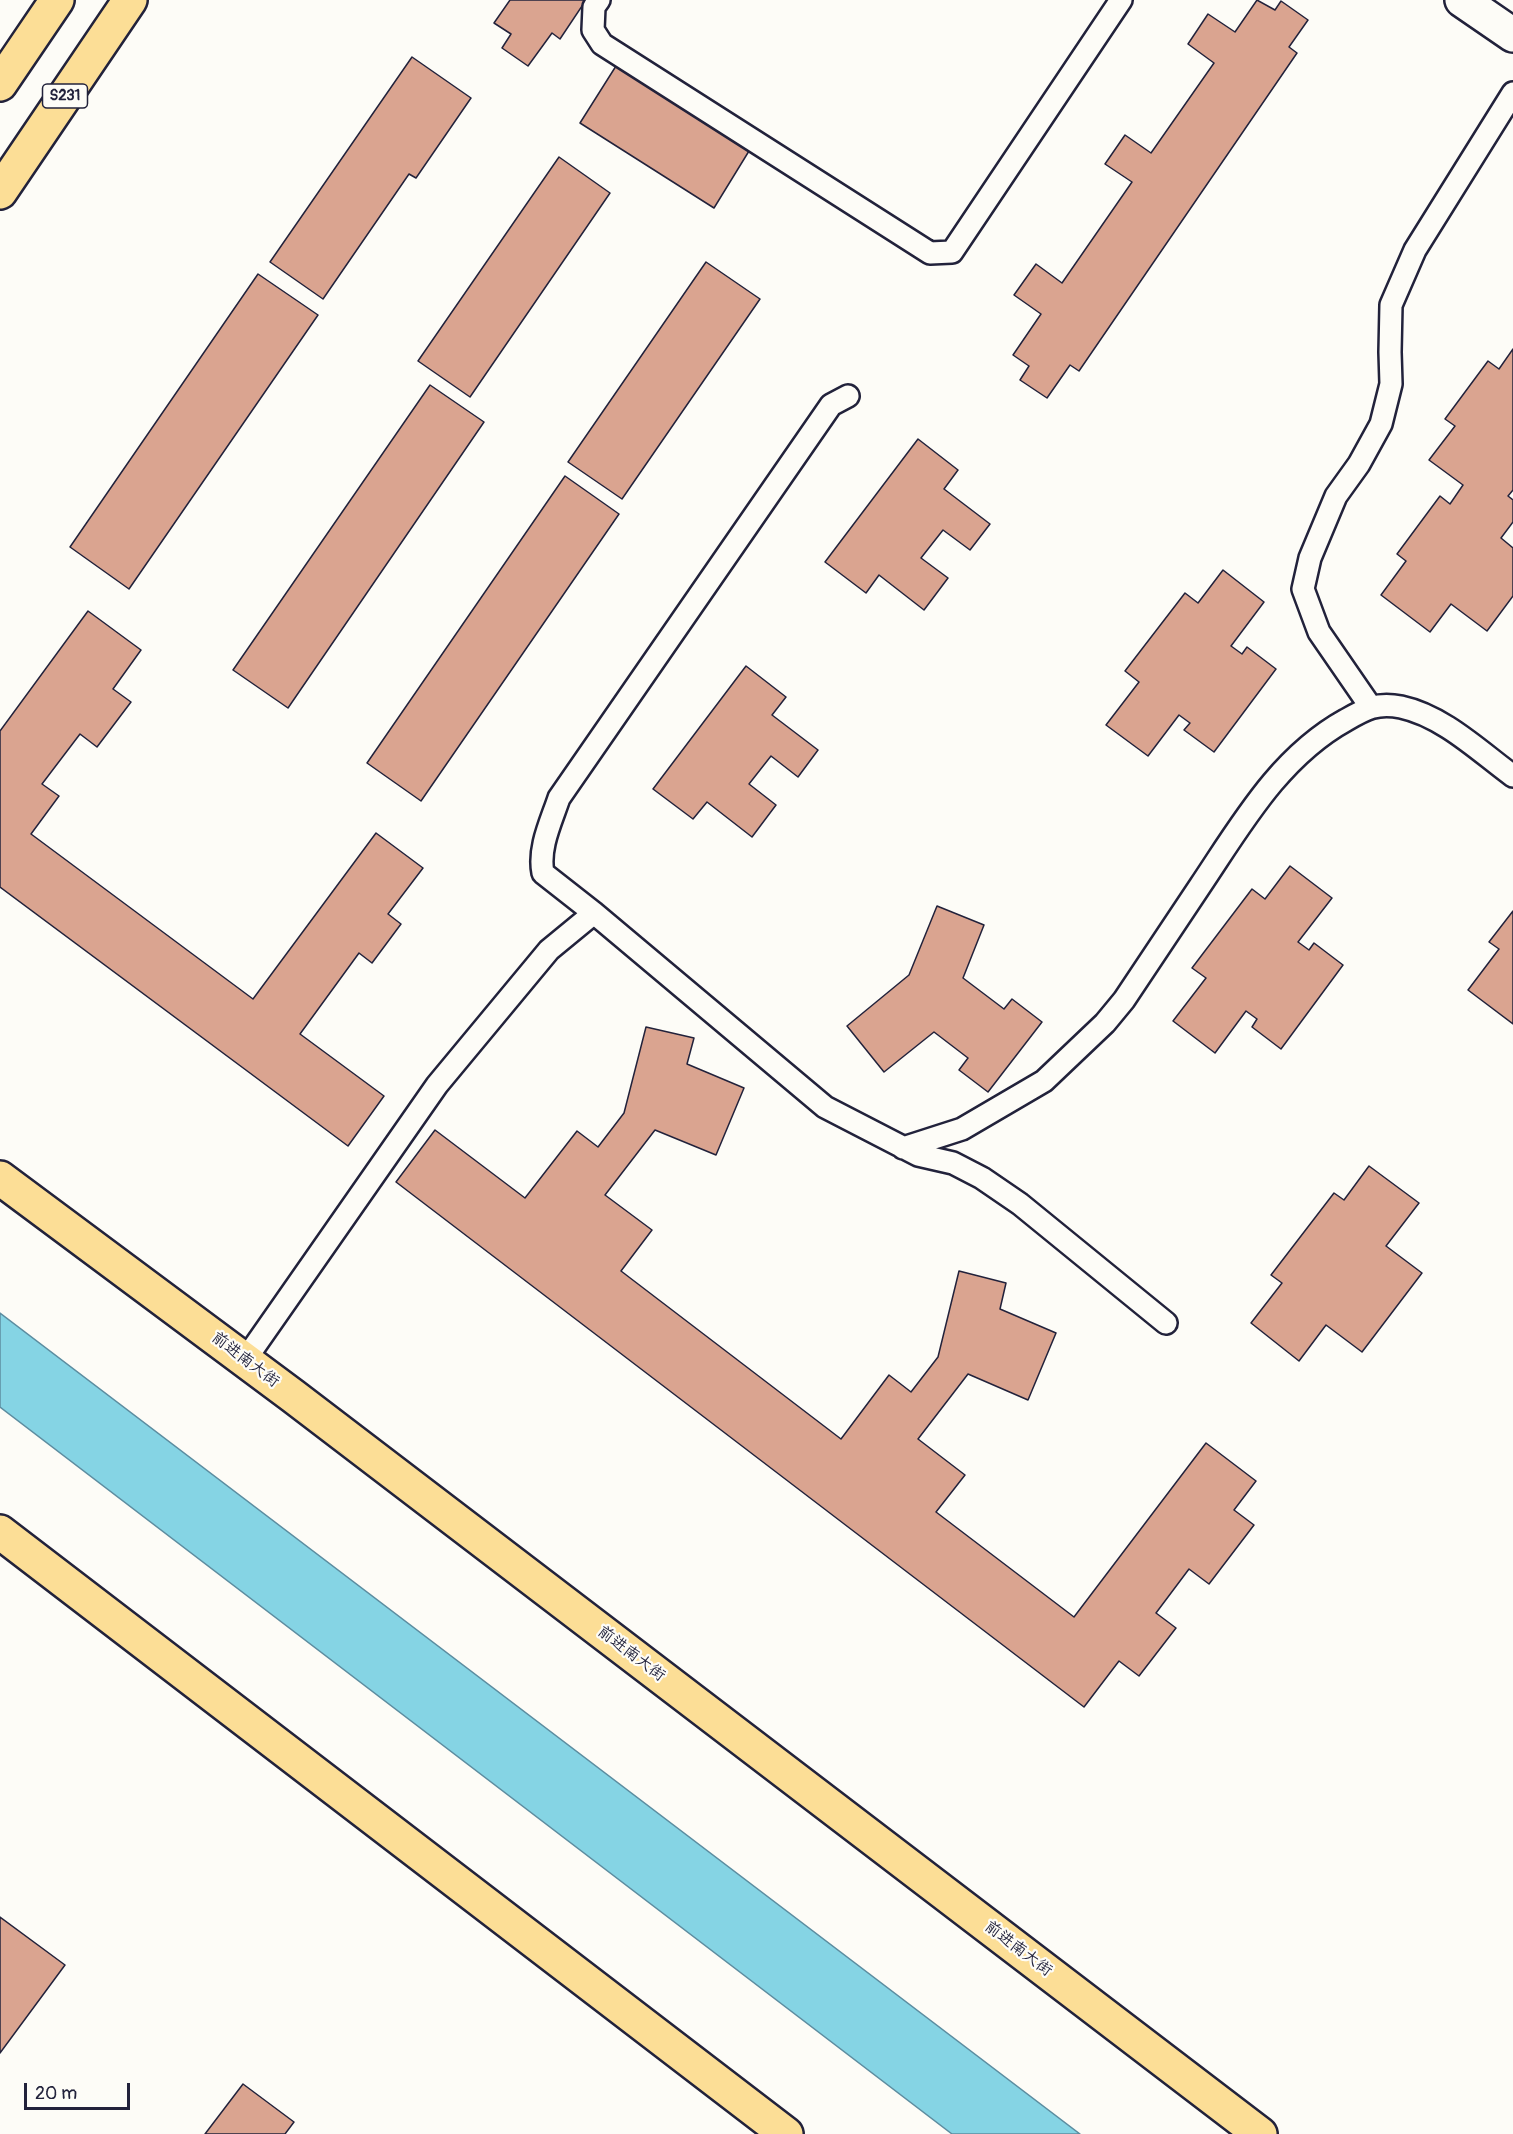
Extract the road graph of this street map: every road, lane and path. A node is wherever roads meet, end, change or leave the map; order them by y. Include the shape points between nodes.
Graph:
1 (57, 0) edge
2 (130, 0) edge
3 (598, 0) edge
4 (1121, 0) edge
5 (1462, 0) edge
6 (1513, 35) edge
7 (0, 84) edge
8 (1513, 93) edge
9 (0, 192) edge
10 (848, 396) dead end
11 (1370, 706) junction
12 (1513, 776) edge
13 (594, 913) junction
14 (903, 1148) junction
15 (0, 1178) edge
16 (1166, 1323) dead end
17 (245, 1360) junction
18 (0, 1532) edge
19 (786, 2134) edge
20 (1260, 2134) edge

1 - 7 main road
2 - 9 main road, S231
3 - 4 lane via 593,30 602,44 930,253 952,252
5 - 6 street
8 - 11 lane via 1415,250 1391,305 1391,384 1381,424 1336,496 1310,558 1303,589 1319,632
10 - 13 lane via 831,405 559,798 547,832 541,861 543,873
11 - 12 lane via 1401,707 1438,721
11 - 14 lane via 1309,744 1284,769 1253,808 1124,999 1105,1023 1044,1081 962,1129
13 - 14 lane via 825,1107
13 - 17 lane via 549,950 437,1085
14 - 16 lane via 953,1163 982,1178 1020,1204
15 - 17 main road, 前进南大街
17 - 20 main road, 前进南大街
18 - 19 main road

